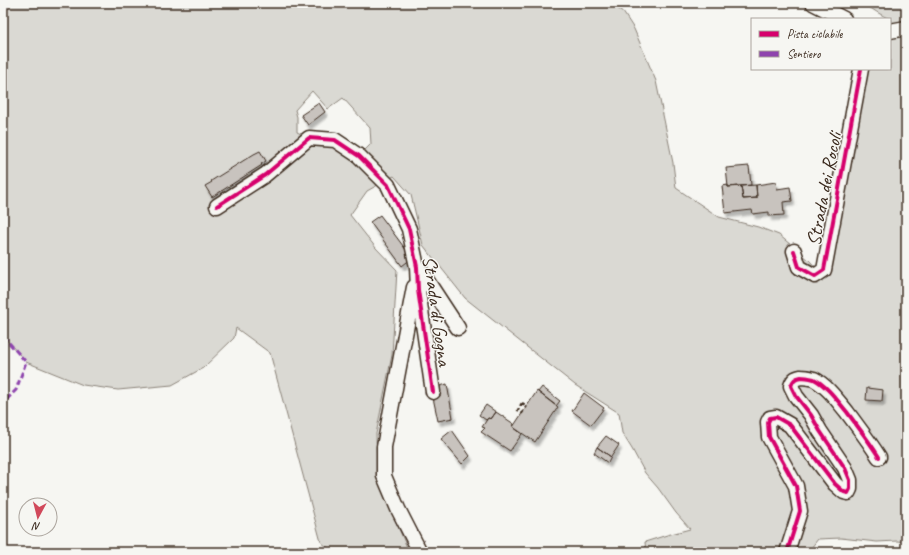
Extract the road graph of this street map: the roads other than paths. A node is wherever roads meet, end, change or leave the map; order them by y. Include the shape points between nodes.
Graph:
1 (812, 3) edge
2 (842, 18) edge
3 (906, 28) edge
4 (891, 31) edge
5 (861, 70) edge
6 (217, 206) dead end
7 (794, 251) dead end
8 (418, 267) junction
9 (458, 328) dead end
10 (433, 392) dead end
11 (879, 457) dead end
12 (420, 552) edge
13 (786, 552) edge

1 - 2 street
3 - 4 street
5 - 7 street, Strada dei Rocoli via 824,270 815,276 799,266
6 - 8 street, Strada di Gogna via 265,175 309,138 335,140 359,156 388,185 409,228
8 - 9 street, Strada di Gogna
8 - 10 street, Strada di Gogna via 418,290
8 - 12 street, Strada di Gogna via 384,446 384,476
11 - 13 street via 865,435 824,386 804,377 792,381 791,386 796,396 845,468 850,480 850,489 848,493 844,492 834,484 790,425 776,417 770,418 769,436 796,486 800,511

